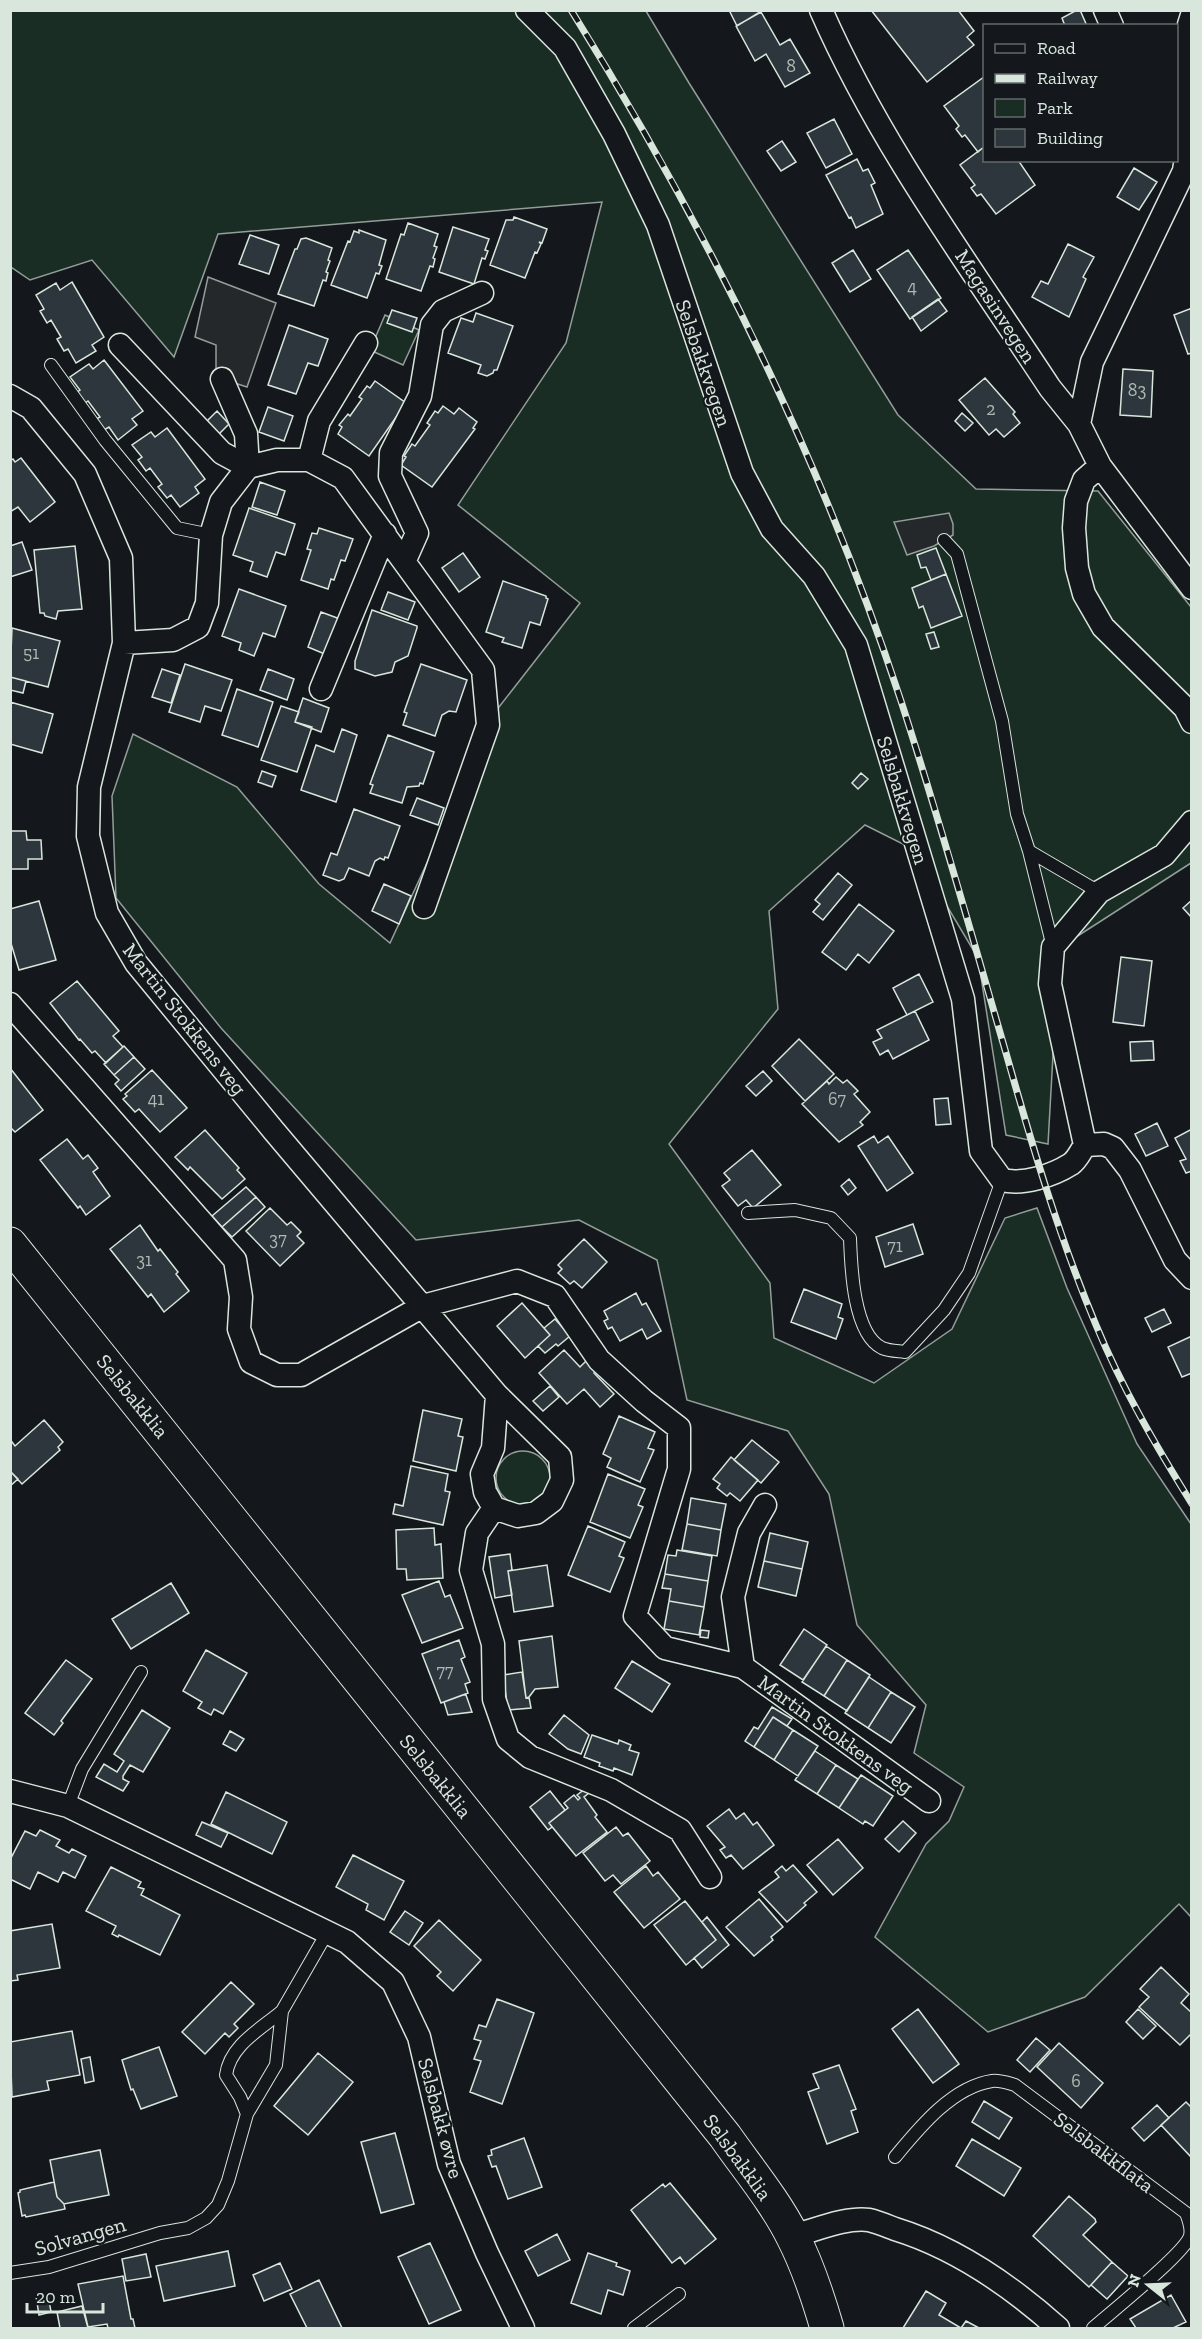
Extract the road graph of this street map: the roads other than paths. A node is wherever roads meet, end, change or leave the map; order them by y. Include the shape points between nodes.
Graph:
1 (527, 10) edge
2 (821, 10) edge
3 (1105, 10) edge
4 (1191, 15) edge
5 (1111, 24) edge
6 (1184, 171) edge
7 (482, 293) dead end
8 (366, 343) dead end
9 (120, 345) dead end
10 (51, 365) dead end
11 (222, 379) dead end
12 (10, 396) edge
13 (1079, 424) junction
14 (309, 460) junction
15 (1100, 466) junction
16 (248, 467) junction
17 (385, 534) junction
18 (211, 535) junction
19 (944, 540) dead end
20 (405, 560) junction
21 (1191, 588) edge
22 (124, 643) junction
23 (321, 689) dead end
24 (1191, 722) edge
25 (1191, 822) edge
26 (1029, 851) junction
27 (1099, 892) junction
28 (424, 907) dead end
29 (1053, 946) junction
30 (10, 1004) edge
31 (1085, 1145) junction
32 (1002, 1179) junction
33 (748, 1214) dead end
34 (10, 1244) edge
35 (1191, 1278) edge
36 (423, 1306) junction
37 (498, 1395) junction
38 (765, 1505) dead end
39 (494, 1508) junction
40 (743, 1667) junction
41 (141, 1672) dead end
42 (10, 1791) edge
43 (929, 1801) dead end
44 (68, 1806) junction
45 (710, 1877) dead end
46 (327, 1933) junction
47 (282, 2011) junction
48 (247, 2114) junction
49 (895, 2157) dead end
50 (793, 2236) junction
51 (10, 2273) edge
52 (679, 2294) dead end
53 (523, 2328) edge
54 (634, 2328) edge
55 (827, 2328) edge
56 (1058, 2328) edge
57 (1093, 2328) edge

1 - 32 street, Selsbakkvegen via 565,48 614,134 658,225 742,473 772,529 814,576 856,645 963,999 981,1151
2 - 13 street, Magasinvegen via 896,153 1050,388
3 - 5 street
4 - 6 street via 1186,30 1188,144
6 - 13 street via 1092,362
7 - 20 street via 443,311 432,325 420,396 390,453 390,476 417,533
8 - 14 street via 319,421
9 - 16 street via 222,453
10 - 18 lane via 105,440 177,528
11 - 16 street via 246,434
12 - 22 street, Martin Stokkens veg via 31,408 85,474 121,558
13 - 15 street, Magasinvegen
14 - 16 street via 277,460
14 - 17 street via 343,478
15 - 21 street, Magasinvegen
15 - 24 street via 1084,480 1076,501 1077,568 1084,594 1103,627 1185,708
16 - 18 street via 221,502
17 - 20 street
17 - 23 street
18 - 22 street via 207,603 198,627 173,640
19 - 26 lane via 957,554 1002,721 1017,814
20 - 28 street via 483,670 488,725
22 - 36 street, Martin Stokkens veg via 89,787 88,836 107,913 136,963
25 - 27 street via 1164,855
26 - 27 lane
26 - 29 lane
27 - 29 street
29 - 31 street via 1050,984
30 - 36 street, Martin Stokkens veg via 235,1260 241,1297 238,1329 251,1362 278,1375 301,1375
31 - 32 street via 1073,1163 1015,1183
31 - 35 street via 1104,1144 1113,1148 1130,1170 1176,1260
32 - 33 lane via 969,1273 944,1310 905,1352 881,1347 866,1331 852,1284 850,1238 831,1218 795,1210
34 - 50 street, Selsbakklia via 725,2136
36 - 37 street, Martin Stokkens veg
36 - 40 street, Martin Stokkens veg via 517,1281 555,1296 599,1360 679,1428 679,1469 635,1616 665,1648
37 - 39 street via 493,1448 482,1474 485,1492
37 - 39 street, Martin Stokkens veg via 560,1457 562,1480 552,1501 536,1514 518,1516
38 - 40 street, Martin Stokkens veg via 749,1533 733,1597
39 - 45 street via 477,1533 471,1570 493,1644 494,1699 508,1739 530,1756 611,1790 680,1830
40 - 43 street, Martin Stokkens veg
41 - 44 lane via 82,1769
42 - 44 street, Selsbakk øvre
44 - 46 street, Selsbakk øvre
46 - 47 lane
46 - 53 street, Selsbakk øvre via 347,1942 393,1982 419,2037 449,2164
47 - 48 lane via 276,2065
47 - 48 lane via 245,2041 228,2065 226,2075
48 - 51 lane, Solvangen via 228,2181 218,2205 206,2218 188,2228 49,2267
49 - 57 lane, Selsbakkflata via 926,2120 972,2086 994,2080 1015,2085 1186,2213 1190,2238 1166,2265
50 - 55 street, Selsbakklia via 817,2290
50 - 56 street via 839,2223 868,2220 914,2234 973,2264
52 - 54 lane

